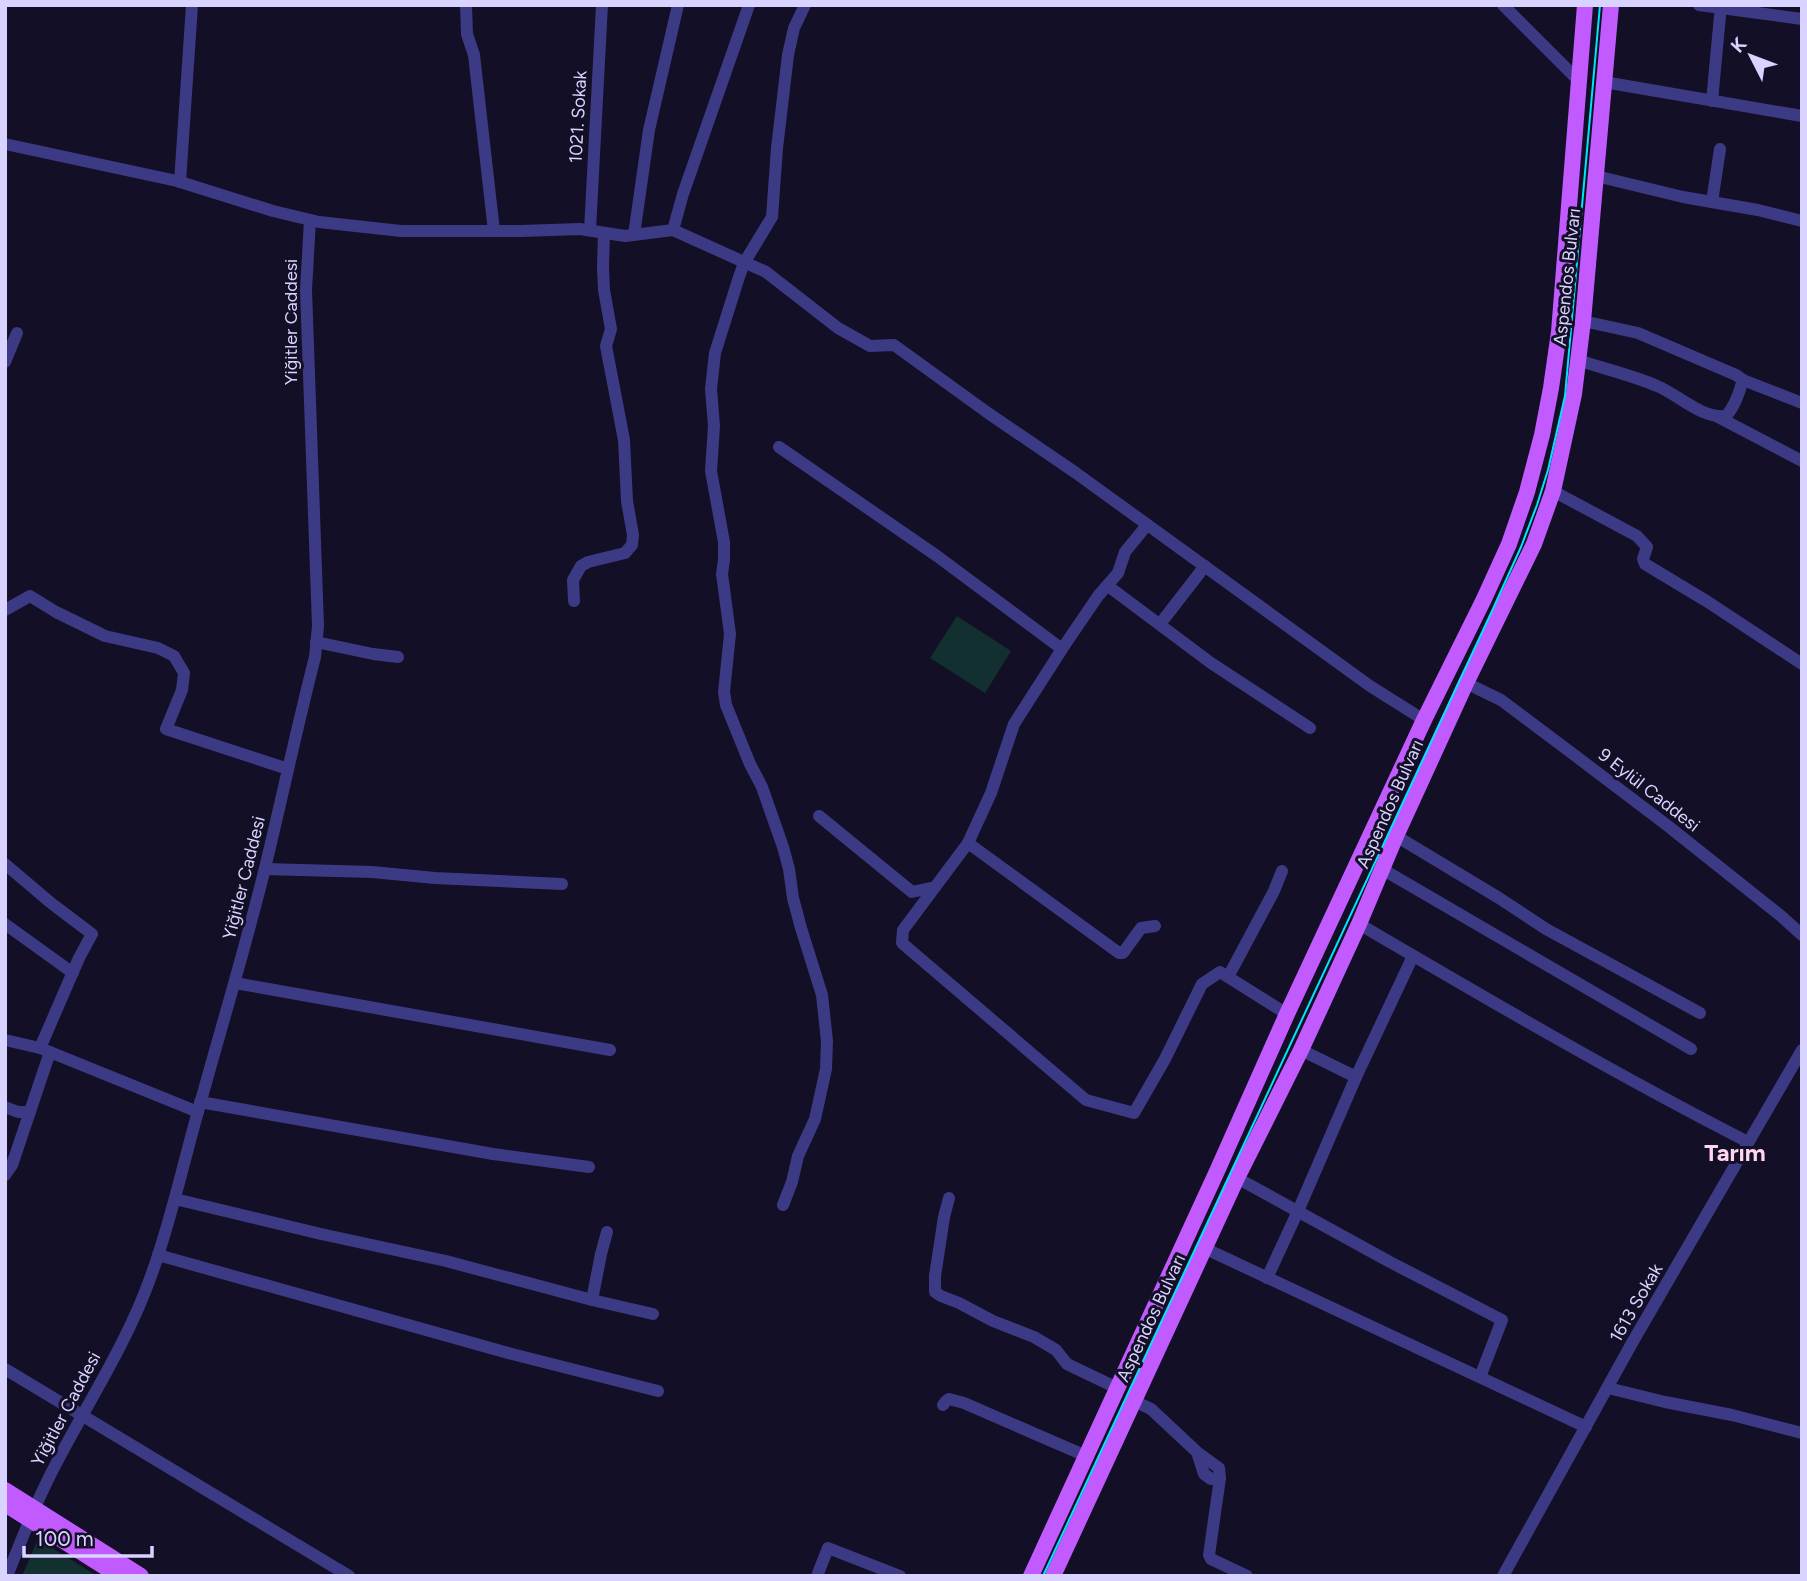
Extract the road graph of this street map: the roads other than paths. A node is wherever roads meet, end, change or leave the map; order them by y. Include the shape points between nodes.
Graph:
1 (192, 5) edge
2 (466, 5) edge
3 (602, 5) edge
4 (678, 5) edge
5 (749, 5) edge
6 (805, 5) edge
7 (1503, 5) edge
8 (1585, 5) edge
9 (1611, 5) edge
10 (1699, 5) edge
11 (1721, 6) edge
12 (1802, 19) edge
13 (1578, 80) junction
14 (1604, 82) junction
15 (1712, 101) junction
16 (1802, 116) edge
17 (5, 144) edge
18 (1720, 149) dead end
19 (1596, 176) junction
20 (180, 182) junction
21 (1712, 202) junction
22 (310, 220) junction
23 (1802, 221) edge
24 (590, 230) junction
25 (673, 230) junction
26 (494, 231) junction
27 (604, 233) junction
28 (634, 235) junction
29 (744, 262) junction
30 (1583, 321) junction
31 (17, 333) dead end
32 (1578, 360) junction
33 (5, 362) edge
34 (1743, 380) junction
35 (1802, 403) edge
36 (1717, 417) junction
37 (779, 447) dead end
38 (1802, 461) edge
39 (1553, 491) junction
40 (1147, 525) junction
41 (1205, 566) junction
42 (1108, 586) junction
43 (574, 601) dead end
44 (5, 610) edge
45 (1160, 624) junction
46 (316, 642) junction
47 (1062, 649) junction
48 (398, 657) dead end
49 (1802, 664) edge
50 (1466, 683) junction
51 (1424, 720) junction
52 (1310, 728) dead end
53 (288, 769) junction
54 (819, 816) dead end
55 (1396, 836) junction
56 (968, 843) junction
57 (5, 864) edge
58 (1382, 869) junction
59 (265, 870) junction
60 (1282, 871) dead end
61 (562, 884) dead end
62 (935, 887) junction
63 (5, 924) edge
64 (1359, 924) junction
65 (1155, 926) dead end
66 (1802, 935) edge
67 (1413, 956) junction
68 (73, 973) junction
69 (1228, 977) junction
70 (235, 983) junction
71 (1700, 1013) dead end
72 (1287, 1014) junction
73 (5, 1040) edge
74 (1690, 1049) dead end
75 (45, 1050) junction
76 (610, 1050) dead end
77 (1301, 1050) junction
78 (1802, 1050) edge
79 (1356, 1077) junction
80 (5, 1107) edge
81 (199, 1107) junction
82 (30, 1112) junction
83 (1748, 1142) junction
84 (589, 1167) dead end
85 (5, 1175) edge
86 (1237, 1178) junction
87 (949, 1198) dead end
88 (175, 1199) junction
89 (783, 1205) dead end
90 (1298, 1211) junction
91 (607, 1232) dead end
92 (1204, 1248) junction
93 (158, 1255) junction
94 (1266, 1278) junction
95 (592, 1300) junction
96 (653, 1314) dead end
97 (5, 1369) edge
98 (1480, 1377) junction
99 (1117, 1388) junction
100 (1608, 1388) junction
101 (657, 1391) dead end
102 (1134, 1401) junction
103 (943, 1405) dead end
104 (83, 1416) junction
105 (1586, 1427) junction
106 (1802, 1433) edge
107 (1086, 1456) junction
108 (5, 1490) edge
109 (5, 1504) edge
110 (32, 1514) junction
111 (1055, 1572) edge
112 (7, 1576) edge
113 (119, 1576) edge
114 (141, 1576) edge
115 (349, 1576) edge
116 (817, 1576) edge
117 (900, 1576) edge
118 (1029, 1576) edge
119 (1247, 1576) edge
120 (1503, 1576) edge

1 - 20 street
2 - 26 street
3 - 24 street, 1021. Sokak
4 - 28 street via 649,130
5 - 25 street
6 - 29 street via 788,55 772,217
7 - 13 street
8 - 13 main road, Aspendos Bulvarı
9 - 14 main road, Aspendos Bulvarı
10 - 11 street
11 - 12 street
11 - 15 street
13 - 51 main road, Aspendos Bulvarı via 1559,332 1542,435 1509,544
14 - 15 street
14 - 19 main road, Aspendos Bulvarı
15 - 16 street
17 - 20 street
18 - 21 street
19 - 21 street
19 - 30 main road, Aspendos Bulvarı
20 - 22 street
21 - 23 street
22 - 26 street via 401,231
22 - 46 street, Yiğitler Caddesi via 306,290
24 - 26 street
24 - 27 street
25 - 28 street
25 - 29 street
27 - 28 street
27 - 43 street via 604,290 611,330 606,346 624,440 633,535 625,553 581,566 573,580
29 - 40 street via 766,272 838,328 870,346 894,345
29 - 89 street via 715,353 711,389 711,471 724,542 722,574 730,634 724,692 786,858 822,995 828,1054 815,1119
30 - 32 main road, Aspendos Bulvarı
30 - 34 street via 1638,333
31 - 33 street
32 - 36 street via 1658,386
32 - 39 main road, Aspendos Bulvarı
34 - 35 street
34 - 36 street via 1732,409
36 - 38 street
37 - 47 street via 937,555
39 - 49 street via 1637,536 1647,547 1645,564
39 - 50 main road, Aspendos Bulvarı via 1534,544
40 - 41 street
40 - 42 street via 1125,552
41 - 45 street
41 - 51 street
42 - 45 street
42 - 47 street
44 - 53 street via 30,596 105,636 174,656 184,673 166,729
45 - 52 street
46 - 48 street
46 - 53 street, Yiğitler Caddesi
47 - 56 street via 1014,724
50 - 55 main road, Aspendos Bulvarı
50 - 66 street, 9 Eylül Caddesi via 1501,700 1584,762
51 - 72 main road, Aspendos Bulvarı
53 - 59 street, Yiğitler Caddesi
54 - 62 street via 912,892
55 - 58 main road, Aspendos Bulvarı
55 - 71 street via 1546,929
56 - 62 street
56 - 65 street via 1119,953 1124,953 1141,928
57 - 68 street via 92,933
58 - 64 main road, Aspendos Bulvarı
58 - 74 street
59 - 61 street
59 - 70 street, Yiğitler Caddesi
60 - 69 street
62 - 69 street via 903,930 902,943 1086,1100 1134,1113 1202,984 1220,972
63 - 68 street
64 - 67 street
64 - 77 main road, Aspendos Bulvarı
67 - 79 street
67 - 83 street
68 - 75 street
69 - 72 street
70 - 76 street
70 - 81 street, Yiğitler Caddesi
72 - 99 main road, Aspendos Bulvarı
73 - 75 street
75 - 81 street
75 - 82 street
77 - 79 street
77 - 86 main road, Aspendos Bulvarı
78 - 83 street, 1613 Sokak
79 - 90 street
80 - 82 street
81 - 84 street
81 - 88 street, Yiğitler Caddesi
82 - 85 street
83 - 100 street, 1613 Sokak
86 - 90 street
86 - 92 main road, Aspendos Bulvarı
87 - 99 street via 935,1292 1034,1337 1056,1350 1067,1364
88 - 93 street, Yiğitler Caddesi
88 - 95 street via 446,1261
90 - 94 street
90 - 98 street via 1502,1320
91 - 95 street
92 - 94 street
92 - 102 main road, Aspendos Bulvarı
93 - 101 street
93 - 104 street, Yiğitler Caddesi via 127,1331
94 - 98 street
95 - 96 street
97 - 104 street
98 - 105 street
99 - 107 main road, Aspendos Bulvarı
100 - 105 street, 1613 Sokak
100 - 106 street
102 - 111 main road, Aspendos Bulvarı
102 - 119 street via 1152,1409 1197,1452 1205,1474 1220,1478 1209,1555
103 - 107 street via 949,1399 964,1403
104 - 110 street, Yiğitler Caddesi
104 - 115 street
105 - 120 street, 1613 Sokak
107 - 118 main road, Aspendos Bulvarı
108 - 110 main road
109 - 110 main road
110 - 112 street, Yiğitler Caddesi
110 - 113 main road
110 - 114 main road
116 - 117 street via 828,1548

